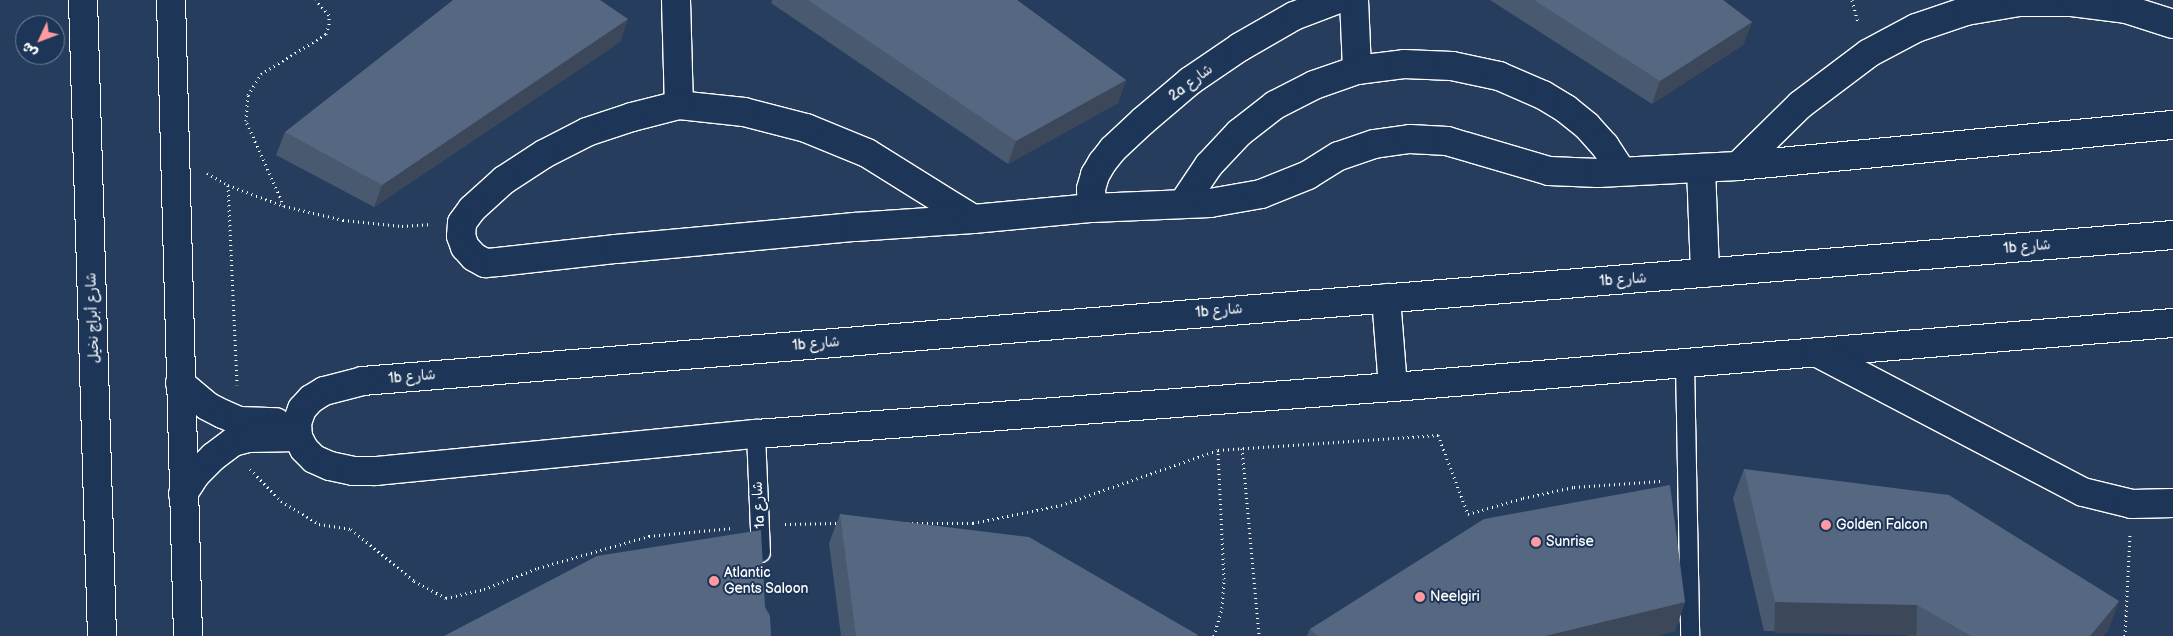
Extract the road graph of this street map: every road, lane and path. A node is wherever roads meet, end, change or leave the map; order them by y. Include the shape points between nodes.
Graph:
1 (83, 0) edge
2 (171, 0) edge
3 (316, 0) edge
4 (676, 0) edge
5 (1336, 0) edge
6 (1354, 0) edge
7 (2173, 24) edge
8 (1357, 70) junction
9 (679, 105) junction
10 (2173, 126) edge
11 (175, 156) junction
12 (1738, 166) junction
13 (1701, 168) junction
14 (1621, 171) junction
15 (228, 185) junction
16 (1184, 202) junction
17 (284, 206) junction
18 (1092, 208) junction
19 (973, 219) junction
20 (462, 223) junction
21 (2173, 235) edge
22 (1705, 273) junction
23 (1386, 298) junction
24 (2173, 323) edge
25 (1816, 352) junction
26 (1685, 364) junction
27 (180, 383) junction
28 (1393, 387) junction
29 (249, 430) junction
30 (298, 430) junction
31 (756, 434) junction
32 (1242, 448) junction
33 (1218, 450) junction
34 (1689, 480) junction
35 (183, 494) junction
36 (2173, 503) edge
37 (2132, 504) junction
38 (898, 522) edge
39 (850, 523) edge
40 (760, 525) junction
41 (762, 571) edge
42 (102, 636) edge
43 (188, 636) edge
44 (1214, 636) edge
45 (1259, 636) edge
46 (1690, 636) edge
47 (2125, 636) edge

1 - 42 street, شارع أبراج نخيل
2 - 11 street
3 - 17 path via 329,15 326,34 261,74 248,96 246,120
4 - 9 street
5 - 18 street, 2a شارع via 1294,16 1190,81 1113,149 1102,163 1095,175
6 - 8 street
7 - 12 street via 2126,9 2072,2 2018,2 1966,11 1916,28 1869,53 1800,105
8 - 14 street via 1414,64 1452,66 1499,76 1566,108 1605,146
8 - 16 street via 1314,84 1275,105 1239,133 1215,159
9 - 19 street via 744,112 806,128 867,153
9 - 20 street via 587,132 544,154 504,180 472,208
10 - 12 street
11 - 15 path
11 - 27 street
12 - 13 street
13 - 14 street
13 - 22 street
14 - 16 street via 1573,173 1549,170 1447,141 1410,139 1374,144 1339,156 1308,174 1261,194 1210,203
15 - 17 path
15 - 29 path via 237,382
16 - 18 street
17 - 20 path via 343,220 402,226
18 - 19 street
19 - 20 street via 485,263 465,247 461,236
21 - 22 street, 1b شارع
22 - 23 street, 1b شارع
23 - 28 street
23 - 30 street, 1b شارع via 363,381 324,391 311,399 302,409
24 - 25 street
25 - 26 street
25 - 37 street via 2061,482 2107,499
26 - 28 street
26 - 34 lane
27 - 29 street via 207,406 239,421
27 - 35 street
28 - 31 street
29 - 30 street
29 - 35 street via 213,457
29 - 40 path via 250,469 281,500 319,524 351,529 414,581 446,598 650,536
30 - 31 street via 304,450 314,459 353,471
31 - 40 lane, 1a شارع
32 - 33 path
32 - 34 path via 1438,435 1468,514 1574,487
32 - 45 path
33 - 38 path via 1061,505 973,523
33 - 44 path via 1224,580 1222,608
34 - 46 lane
35 - 43 street
36 - 37 street
37 - 47 path
39 - 40 path
40 - 41 lane, 1a شارع

